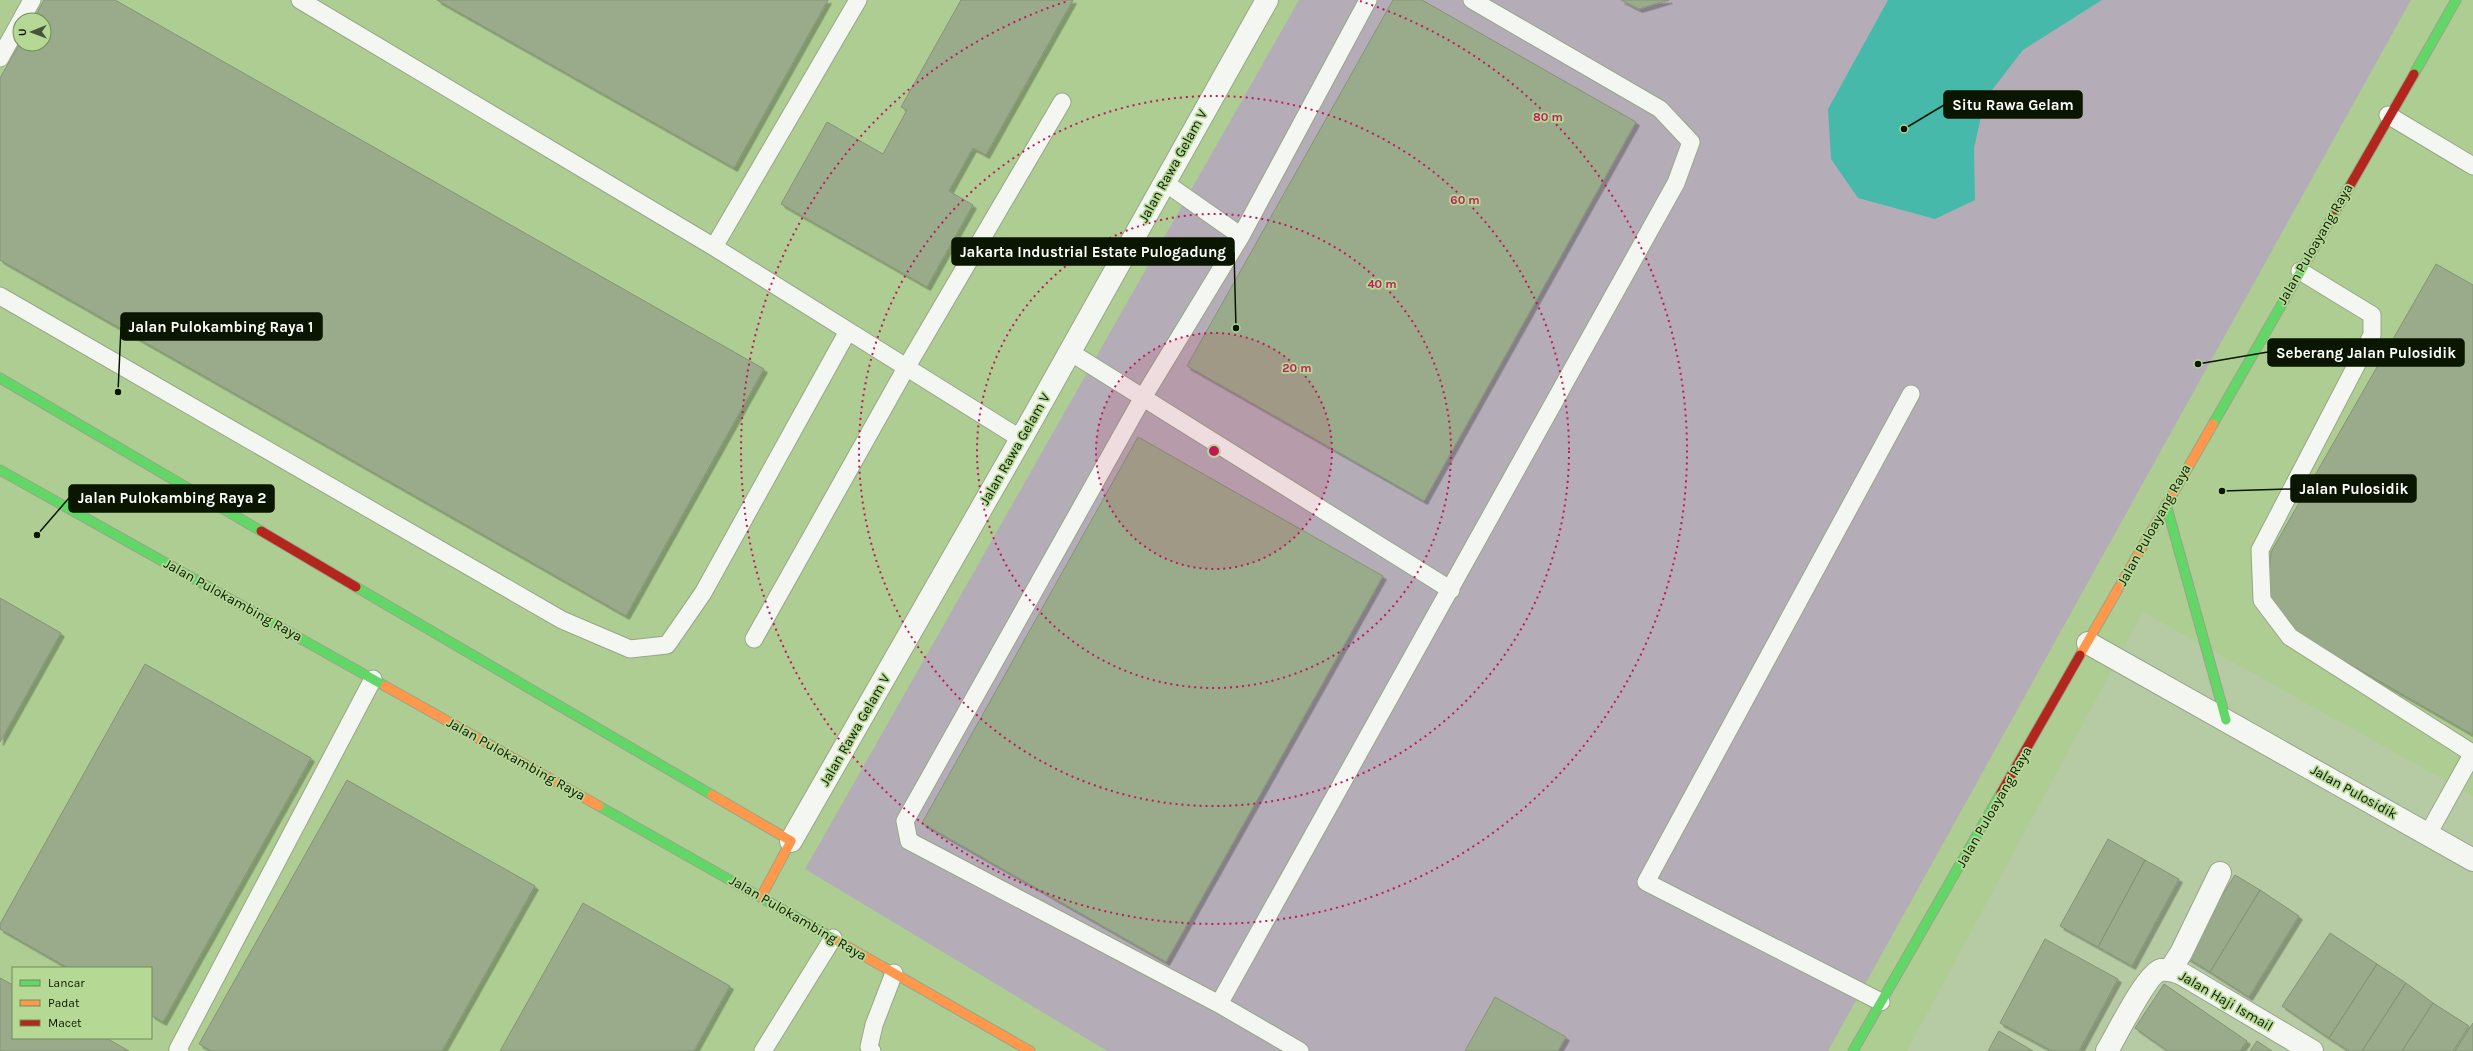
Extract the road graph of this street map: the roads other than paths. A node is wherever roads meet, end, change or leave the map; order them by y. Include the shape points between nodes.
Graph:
1 (32, 0) edge
2 (300, 0) edge
3 (858, 0) edge
4 (1267, 0) edge
5 (1368, 0) edge
6 (1472, 0) edge
7 (2456, 0) edge
8 (25, 12) edge
9 (12, 36) edge
10 (0, 58) edge
11 (1062, 102) dead end
12 (2388, 115) junction
13 (2473, 166) edge
14 (1164, 182) junction
15 (1241, 236) junction
16 (714, 247) junction
17 (2300, 271) junction
18 (0, 296) edge
19 (848, 331) junction
20 (1070, 352) junction
21 (906, 368) junction
22 (0, 378) edge
23 (1911, 394) dead end
24 (1142, 399) junction
25 (1021, 440) junction
26 (0, 470) edge
27 (2166, 504) junction
28 (1451, 590) junction
29 (754, 639) dead end
30 (2088, 643) junction
31 (373, 679) junction
32 (2226, 720) junction
33 (2472, 753) edge
34 (2428, 834) junction
35 (791, 841) junction
36 (2473, 860) edge
37 (2220, 873) dead end
38 (761, 897) junction
39 (833, 938) junction
40 (2170, 970) junction
41 (894, 973) junction
42 (1881, 1002) junction
43 (1219, 1004) junction
44 (180, 1051) edge
45 (763, 1051) edge
46 (872, 1051) edge
47 (1030, 1051) edge
48 (1300, 1051) edge
49 (1853, 1051) edge
50 (2107, 1051) edge
51 (2312, 1051) edge

1 - 8 lane
2 - 16 lane
3 - 16 lane
4 - 14 street, Jalan Rawa Gelam V
5 - 15 lane
6 - 28 lane via 1660,109 1691,142 1676,183
7 - 12 street, Jalan Puloayang Raya
9 - 10 lane
11 - 21 lane
12 - 13 lane
12 - 17 street, Jalan Puloayang Raya
14 - 15 lane
14 - 20 street, Jalan Rawa Gelam V
15 - 24 lane
16 - 19 lane
17 - 27 street, Jalan Puloayang Raya
17 - 33 lane via 2372,315 2372,335 2260,550 2262,600 2290,637
18 - 19 lane via 562,620 630,649 667,645 694,606
19 - 21 lane
20 - 24 lane
20 - 25 street, Jalan Rawa Gelam V
21 - 25 lane
21 - 29 lane
22 - 35 street
23 - 42 lane via 1646,882
24 - 28 lane
24 - 43 lane via 906,821 909,841
25 - 35 street, Jalan Rawa Gelam V
26 - 31 street, Jalan Pulokambing Raya
27 - 30 street, Jalan Puloayang Raya
27 - 32 street
28 - 43 lane
30 - 32 street, Jalan Pulosidik
30 - 42 street, Jalan Puloayang Raya
31 - 38 street, Jalan Pulokambing Raya
31 - 44 lane via 178,1049
32 - 34 street, Jalan Pulosidik
33 - 34 lane
34 - 36 street, Jalan Pulosidik
35 - 38 street, Jalan Rawa Gelam V
37 - 40 street
38 - 39 street, Jalan Pulokambing Raya
39 - 41 street, Jalan Pulokambing Raya
39 - 45 lane
40 - 50 street, Jalan Haji Ismail via 2156,972 2149,978
40 - 51 street, Jalan Haji Ismail via 2182,974
41 - 46 lane via 874,1024 869,1047
41 - 47 street, Jalan Pulokambing Raya
42 - 49 street, Jalan Puloayang Raya
43 - 48 lane

